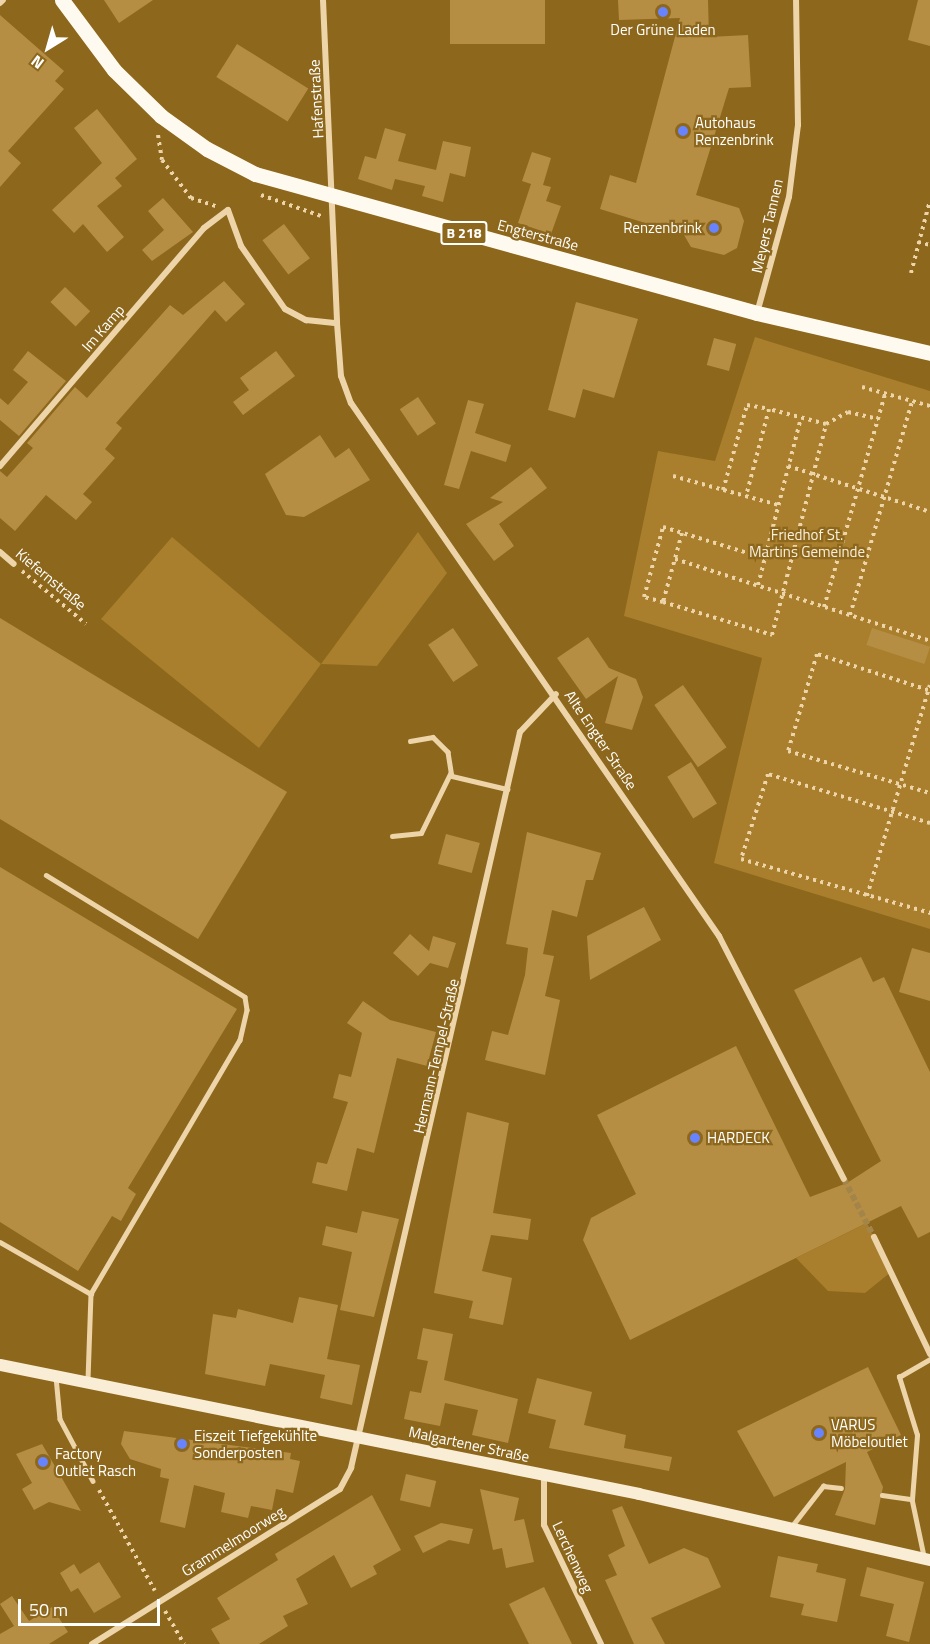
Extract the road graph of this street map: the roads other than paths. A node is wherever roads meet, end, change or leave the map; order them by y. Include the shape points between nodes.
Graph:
1 (62, 0) edge
2 (323, 0) edge
3 (796, 0) edge
4 (333, 198) junction
5 (757, 313) junction
6 (337, 323) junction
7 (930, 353) edge
8 (0, 466) edge
9 (0, 552) edge
10 (14, 564) road end
11 (556, 694) junction
12 (411, 741) dead end
13 (450, 774) junction
14 (507, 789) junction
15 (392, 836) dead end
16 (46, 875) dead end
17 (844, 1179) tunnel mouth
18 (874, 1237) tunnel mouth
19 (0, 1242) edge
20 (91, 1294) junction
21 (930, 1354) edge
22 (930, 1359) edge
23 (0, 1365) edge
24 (56, 1374) junction
25 (88, 1380) junction
26 (360, 1437) junction
27 (544, 1475) junction
28 (93, 1481) road end
29 (841, 1488) dead end
30 (882, 1495) dead end
31 (912, 1499) junction
32 (791, 1526) junction
33 (928, 1558) edge
34 (92, 1644) edge
35 (601, 1644) edge

1 - 4 main road, Engterstraße / B 218 via 114,70 168,122 255,174
2 - 4 street, Hafenstraße
3 - 5 street, Meyers Tannen via 798,124 789,197
4 - 5 main road, Engterstraße / B 218
4 - 6 street, Alte Engter Straße
5 - 7 main road, Engterstraße / B 218
6 - 8 street, Im Kamp via 306,320 285,309 241,246 228,210 204,228
6 - 11 street, Alte Engter Straße via 341,376 351,403
9 - 10 street, Kiefernstraße
11 - 14 street, Hermann-Tempel-Straße via 520,732
11 - 17 street, Alte Engter Straße via 719,936
12 - 13 lane via 427,734 440,741 448,752
13 - 14 lane
13 - 15 lane via 421,833
14 - 26 street, Hermann-Tempel-Straße
16 - 20 lane via 245,997 247,1010 240,1040
18 - 21 street
19 - 20 lane
20 - 25 lane
22 - 31 lane via 899,1377 917,1435
23 - 24 street, Malgartener Straße
24 - 25 street, Malgartener Straße
24 - 28 lane via 60,1419
25 - 26 street, Malgartener Straße
26 - 27 street, Malgartener Straße
26 - 34 street, Grammelmoorweg via 340,1489
27 - 32 street, Malgartener Straße
27 - 35 street, Lerchenweg via 544,1525
29 - 32 lane via 823,1485
30 - 31 lane
31 - 33 lane
32 - 33 street, Malgartener Straße

